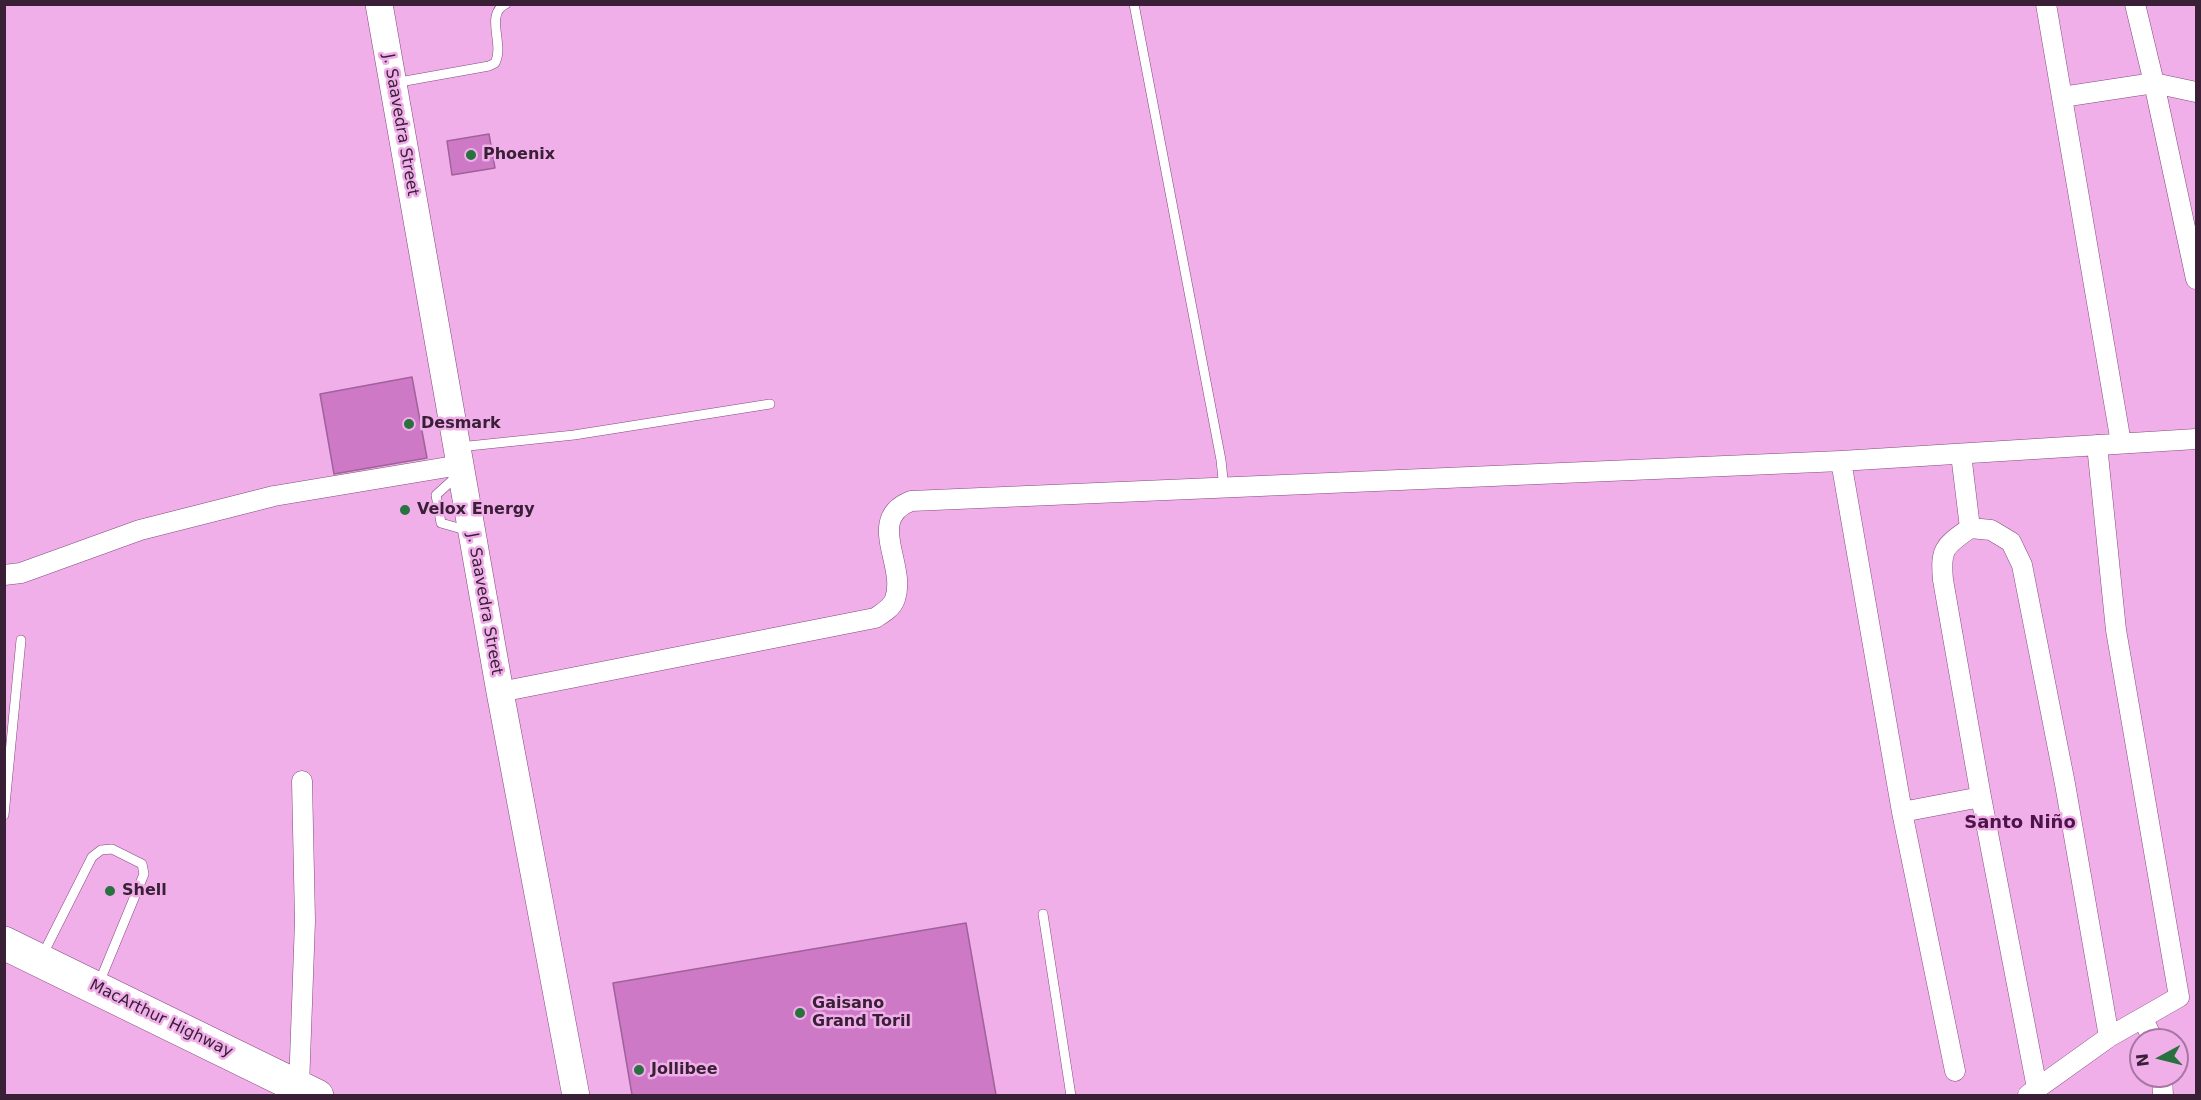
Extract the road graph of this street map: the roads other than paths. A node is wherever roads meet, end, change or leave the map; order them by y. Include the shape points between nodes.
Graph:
1 (380, 4) edge
2 (506, 4) edge
3 (1134, 4) edge
4 (2046, 4) edge
5 (2135, 4) edge
6 (393, 83) junction
7 (2154, 83) junction
8 (2196, 92) edge
9 (2062, 97) junction
10 (2196, 279) edge
11 (770, 404) dead end
12 (2196, 439) edge
13 (2121, 443) junction
14 (2097, 445) junction
15 (1961, 454) junction
16 (1841, 461) junction
17 (459, 462) junction
18 (1224, 489) junction
19 (1970, 528) junction
20 (4, 575) edge
21 (21, 640) dead end
22 (500, 692) junction
23 (302, 781) dead end
24 (1981, 797) junction
25 (1902, 812) junction
26 (4, 815) edge
27 (1043, 914) dead end
28 (4, 943) edge
29 (40, 960) junction
30 (2196, 987) edge
31 (97, 988) junction
32 (2179, 997) junction
33 (2143, 1019) junction
34 (2147, 1028) edge
35 (2109, 1037) junction
36 (1955, 1071) dead end
37 (308, 1091) edge
38 (2032, 1092) edge
39 (576, 1095) edge
40 (1071, 1095) edge

1 - 6 main road, J. Saavedra Street
2 - 6 lane via 495,14 499,47 495,63
3 - 18 lane
4 - 9 street
5 - 7 street
6 - 17 main road, J. Saavedra Street
7 - 8 street
7 - 9 street
7 - 10 street
9 - 13 street
11 - 17 lane via 574,435
12 - 13 street
13 - 14 street
14 - 15 street
14 - 32 street via 2116,630
15 - 16 street
15 - 19 street
16 - 18 street
16 - 25 street
17 - 20 street via 274,496 141,530 30,570
17 - 22 main road, J. Saavedra Street
18 - 22 street via 911,501 892,514 889,526 897,582 895,599 887,611 875,618
19 - 24 street via 1950,542 1941,559
19 - 35 street via 1991,530 2011,542 2022,565
21 - 26 lane
22 - 39 main road, J. Saavedra Street
23 - 37 street
24 - 25 street
24 - 38 street
25 - 36 street
27 - 40 lane
28 - 29 highway, MacArthur Highway
29 - 31 highway, MacArthur Highway
29 - 31 lane via 92,857 112,849 138,861 144,874
30 - 32 street
31 - 37 highway, MacArthur Highway
32 - 33 street
33 - 34 street
33 - 35 street
35 - 38 street

